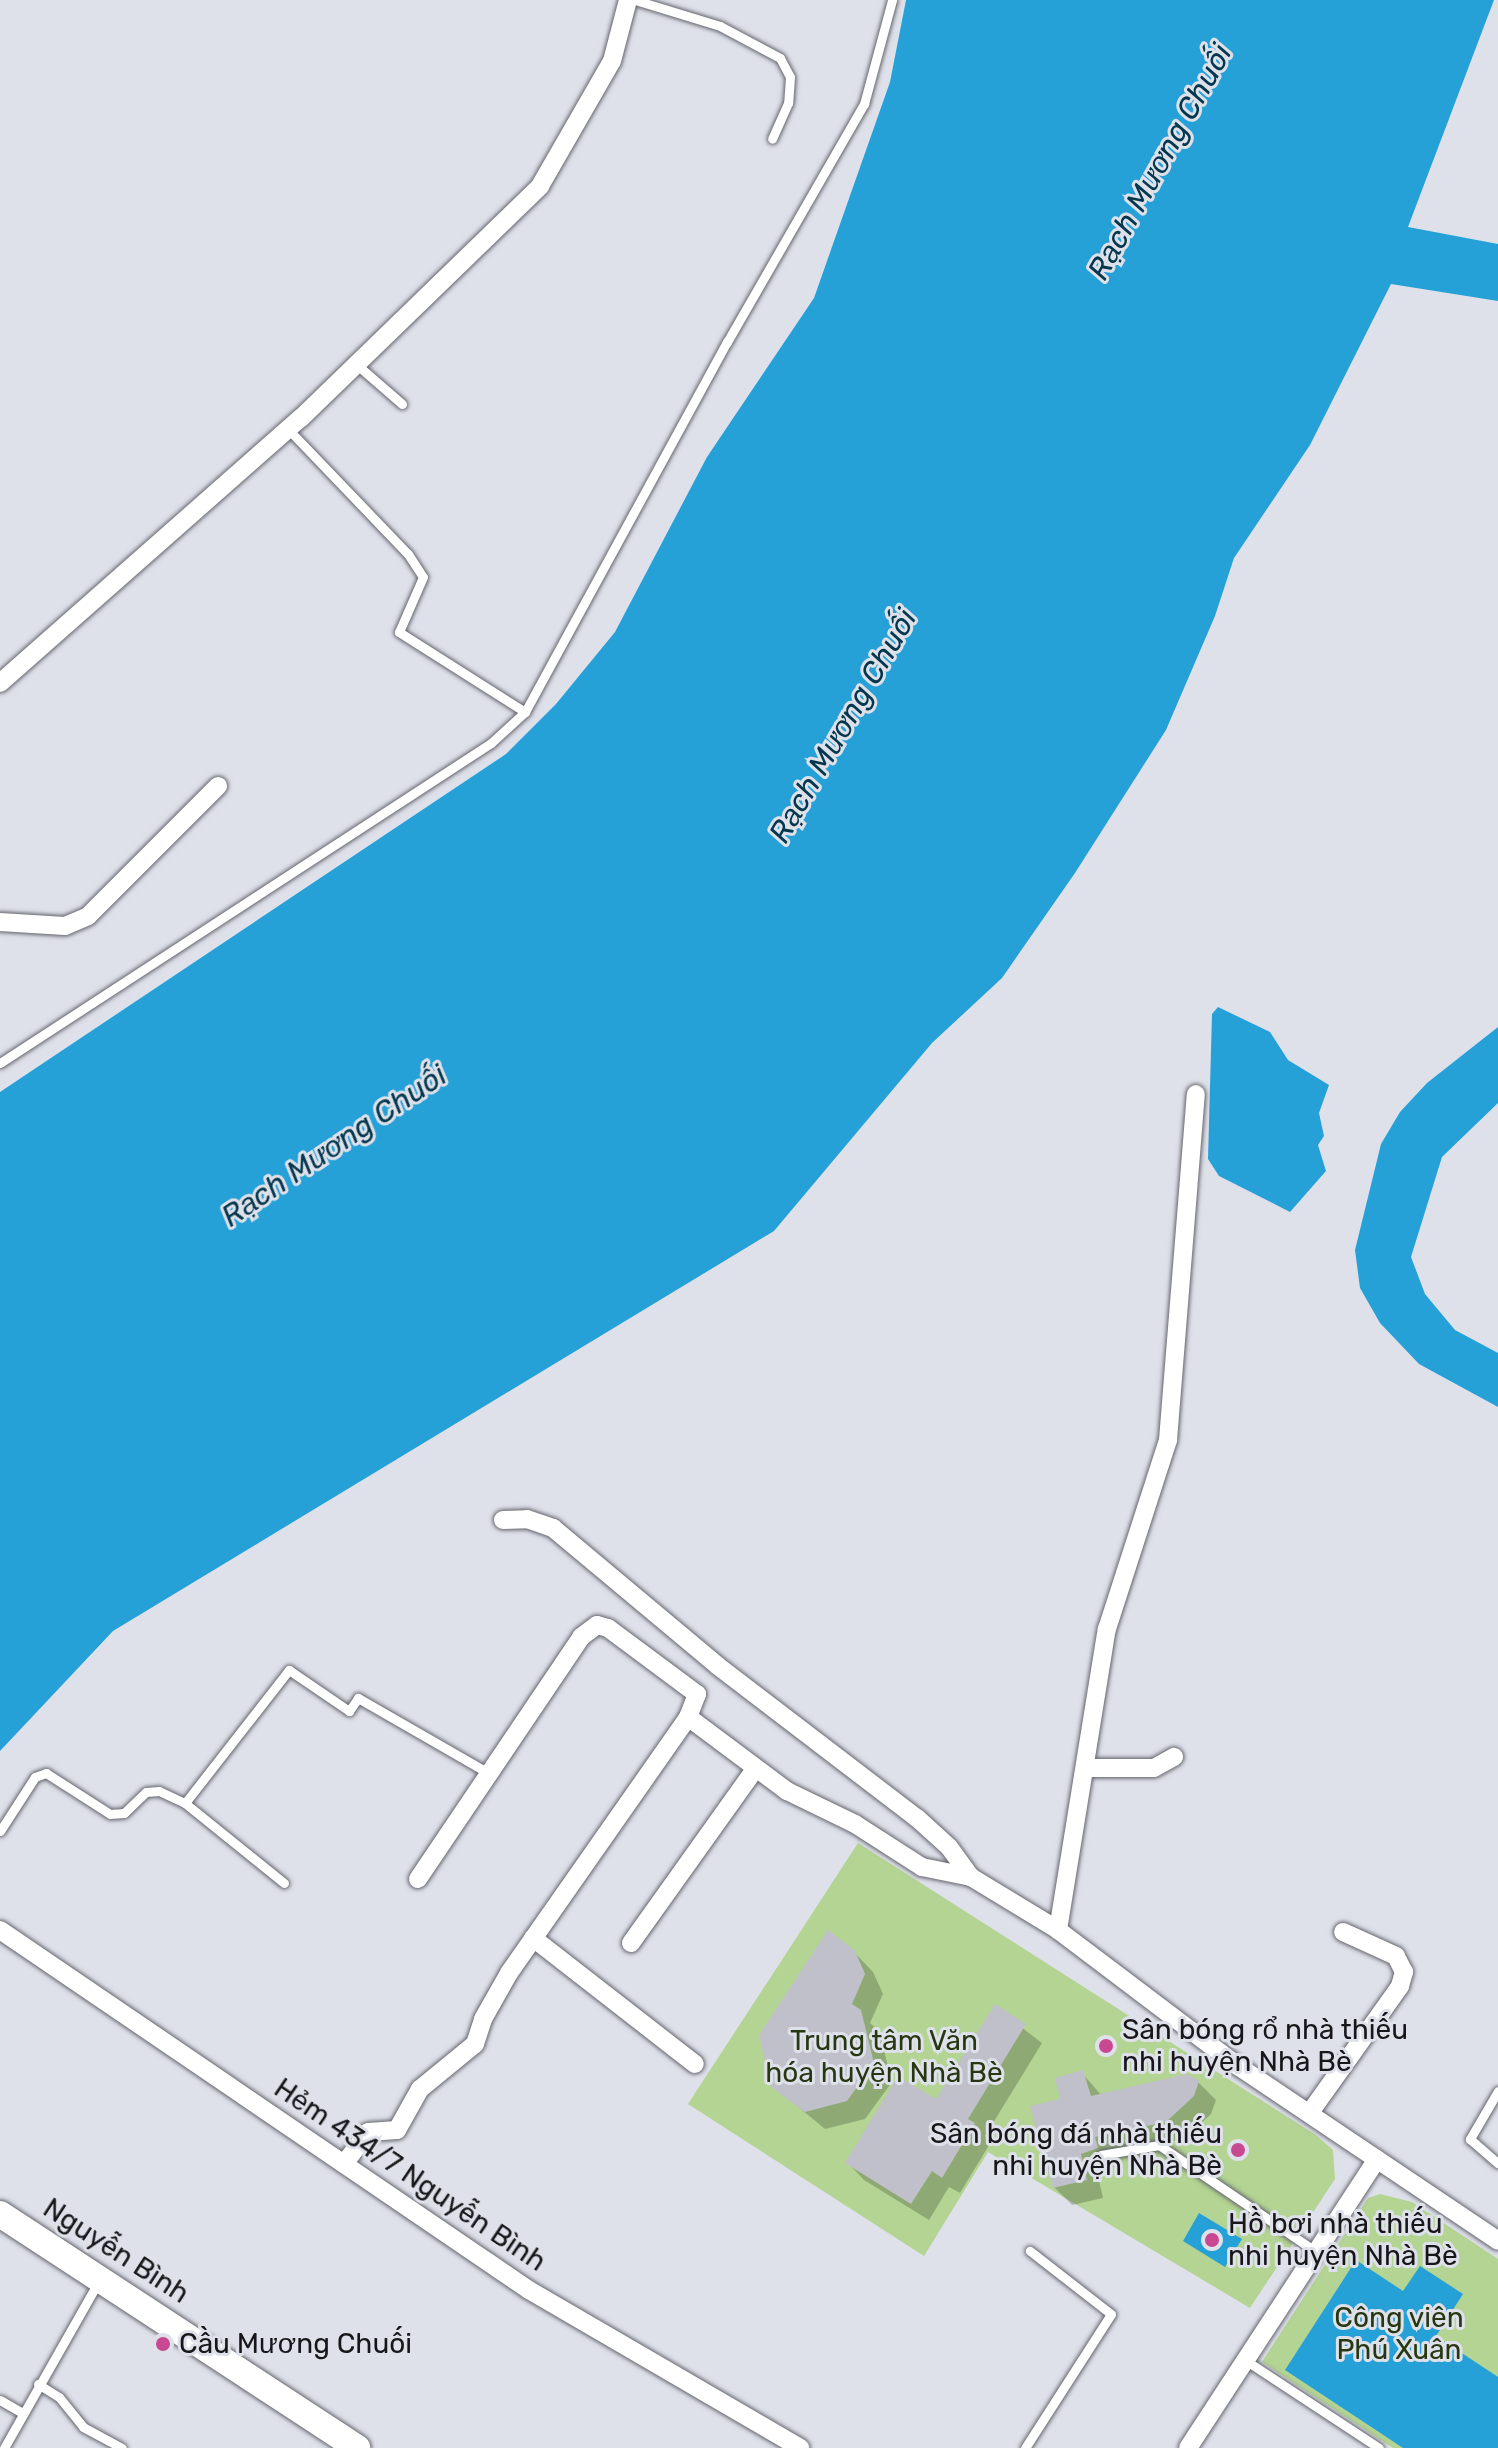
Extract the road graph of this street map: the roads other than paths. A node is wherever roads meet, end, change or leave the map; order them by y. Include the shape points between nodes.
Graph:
1 (628, 0) edge
2 (635, 0) edge
3 (892, 0) edge
4 (772, 139) dead end
5 (356, 364) junction
6 (402, 404) dead end
7 (288, 429) junction
8 (0, 683) edge
9 (525, 712) junction
10 (218, 786) dead end
11 (0, 922) edge
12 (0, 1063) edge
13 (1196, 1094) dead end
14 (503, 1520) dead end
15 (688, 1717) junction
16 (1174, 1757) dead end
17 (756, 1768) junction
18 (1085, 1768) junction
19 (490, 1774) junction
20 (185, 1803) junction
21 (0, 1831) edge
22 (971, 1877) junction
23 (418, 1879) dead end
24 (284, 1883) dead end
25 (0, 1930) edge
26 (1058, 1930) junction
27 (1343, 1932) dead end
28 (533, 1938) junction
29 (631, 1943) dead end
30 (695, 2064) dead end
31 (1498, 2091) edge
32 (1311, 2111) junction
33 (1101, 2155) dead end
34 (1377, 2159) junction
35 (1498, 2163) edge
36 (344, 2164) junction
37 (0, 2214) edge
38 (1498, 2241) edge
39 (1030, 2251) dead end
40 (1315, 2251) junction
41 (101, 2278) junction
42 (1245, 2360) junction
43 (38, 2384) junction
44 (0, 2400) edge
45 (21, 2412) junction
46 (4, 2448) edge
47 (122, 2448) edge
48 (357, 2448) edge
49 (800, 2448) edge
50 (1025, 2448) edge
51 (1188, 2448) edge
52 (1379, 2448) edge

1 - 5 street via 612,61 540,186
2 - 4 lane via 720,26 780,58 790,77 788,103
3 - 9 lane via 864,104
5 - 6 lane
5 - 7 street
7 - 8 street
7 - 9 lane via 408,554 423,577 399,632
9 - 12 lane via 491,743
10 - 11 street via 88,916 65,926
13 - 18 street via 1168,1440 1107,1629
14 - 22 street via 527,1519 553,1528 718,1666 917,1818 949,1847
15 - 17 street
15 - 19 street via 697,1694 597,1625 581,1637
15 - 28 street
16 - 18 street via 1154,1768
17 - 22 street via 922,1867
17 - 29 street
18 - 26 street
19 - 20 lane via 358,1698 349,1711 289,1670
19 - 23 street
20 - 21 lane via 159,1791 146,1792 124,1813 110,1814 46,1773 35,1777
20 - 24 lane
22 - 26 street
25 - 36 street, Hẻm 434/7 Nguyễn Bình
26 - 32 street via 1238,2066
27 - 32 street via 1396,1956 1404,1972 1400,1986
28 - 30 street
28 - 36 street via 483,2019 475,2044 420,2089 397,2130 368,2132
31 - 35 lane via 1470,2139
32 - 34 street
33 - 40 lane via 1159,2145
34 - 38 street
34 - 40 street
36 - 49 street, Hẻm 434/7 Nguyễn Bình via 529,2290
37 - 41 main road, Nguyễn Bình
39 - 50 lane via 1111,2314
40 - 42 street
41 - 43 lane
41 - 48 main road, Nguyễn Bình
42 - 51 street
42 - 52 lane
43 - 45 lane
43 - 47 lane via 59,2397 83,2427
44 - 45 lane
45 - 46 lane

